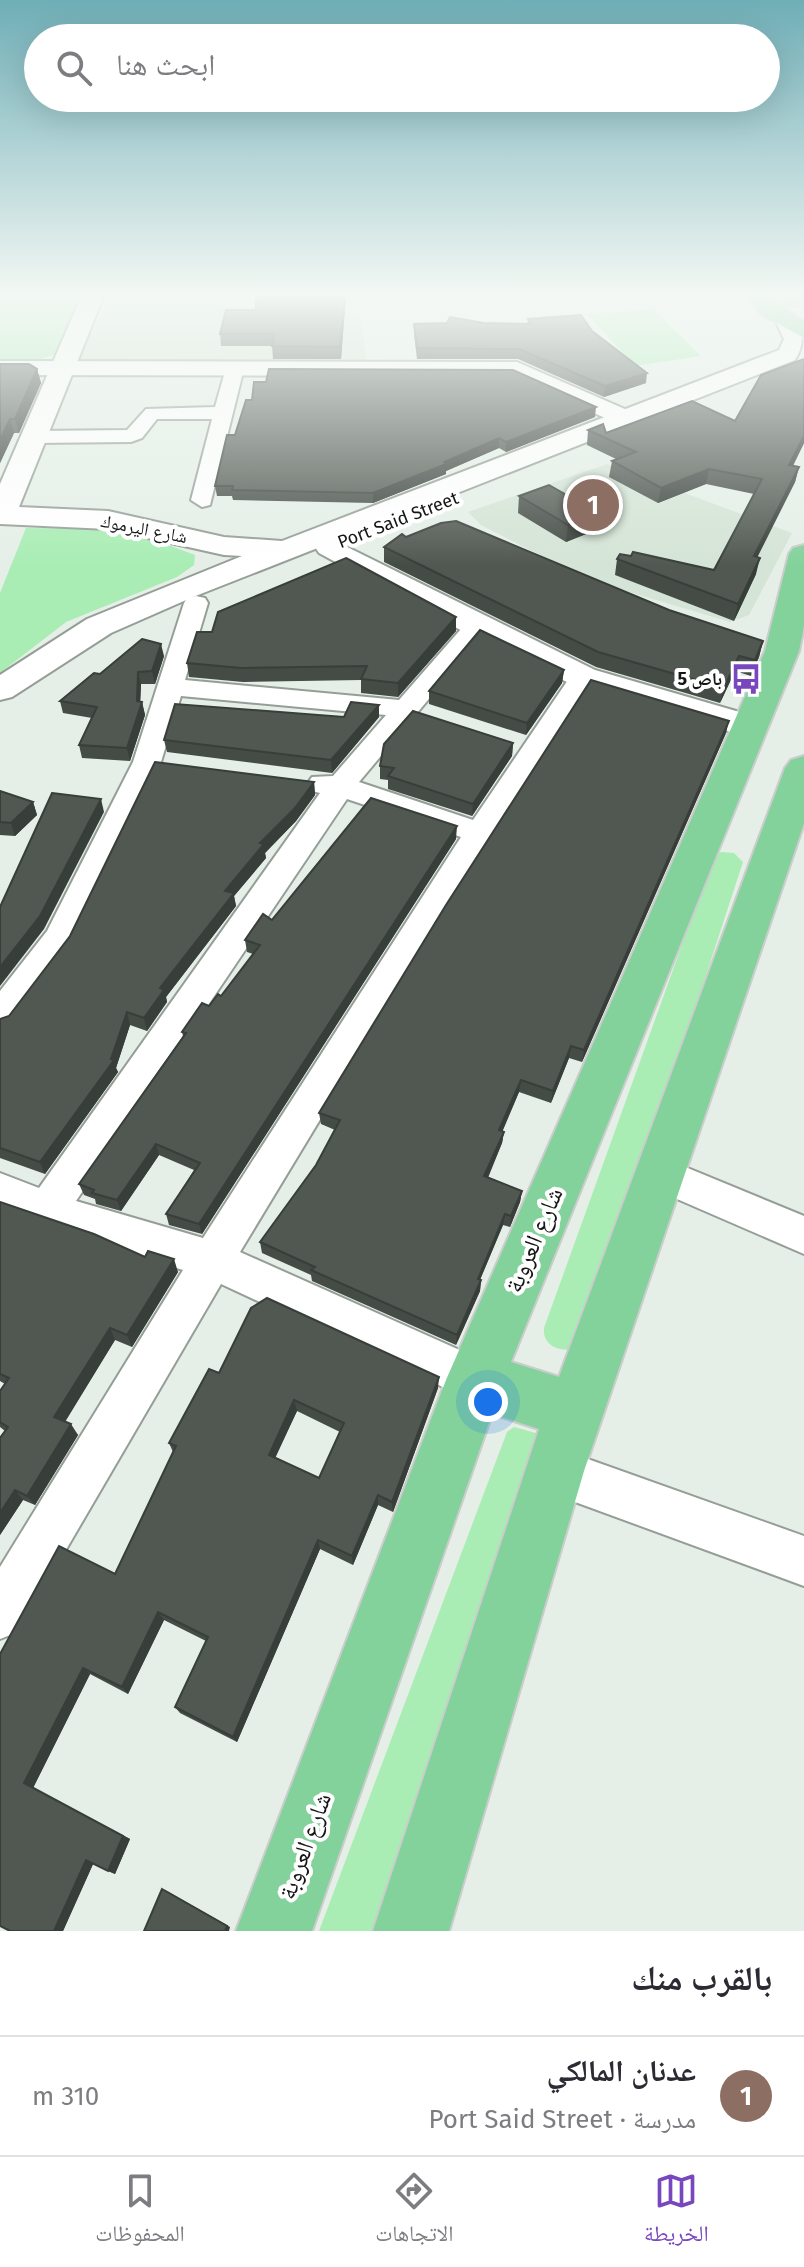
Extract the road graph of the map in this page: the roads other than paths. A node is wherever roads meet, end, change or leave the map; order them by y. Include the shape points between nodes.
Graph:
1 (56, 385) edge
2 (230, 385) edge
3 (553, 385) edge
4 (710, 385) edge
5 (747, 385) edge
6 (223, 413) junction
7 (625, 418) junction
8 (34, 437) junction
9 (202, 500) dead end
10 (0, 516) edge
11 (329, 547) junction
12 (288, 549) junction
13 (804, 554) edge
14 (196, 603) junction
15 (477, 626) junction
16 (779, 634) edge
17 (583, 677) junction
18 (170, 687) junction
19 (0, 690) edge
20 (0, 699) edge
21 (421, 714) junction
22 (748, 726) junction
23 (804, 768) edge
24 (296, 781) edge
25 (340, 786) junction
26 (794, 830) edge
27 (477, 832) junction
28 (0, 1017) edge
29 (661, 1174) junction
30 (0, 1191) edge
31 (47, 1210) junction
32 (804, 1235) edge
33 (212, 1260) junction
34 (475, 1380) junction
35 (577, 1412) junction
36 (554, 1471) junction
37 (804, 1561) edge
38 (0, 1614) edge
39 (274, 1931) edge
40 (411, 1931) edge

1 - 8 main road
2 - 6 street
3 - 7 street
4 - 7 main road
5 - 11 main road, Port Said Street via 439,516
6 - 8 street via 153,413 131,436
6 - 9 street
7 - 12 main road
8 - 10 main road
10 - 12 main road, شارع اليرموك via 108,520 224,546
11 - 14 main road, Port Said Street
11 - 15 street
12 - 19 main road via 99,626
13 - 16 main road, شارع العروبة
14 - 18 street
14 - 20 main road, Port Said Street via 126,630
15 - 17 street
15 - 21 street
16 - 22 main road, شارع العروبة
17 - 22 street
17 - 27 street via 519,745
18 - 21 street
18 - 28 street via 162,764 60,938
21 - 25 street
22 - 34 main road, شارع العروبة
23 - 26 main road
24 - 25 street
25 - 27 street
25 - 31 street
26 - 29 main road
27 - 33 street
29 - 32 street
29 - 35 main road
30 - 31 street
31 - 33 street
33 - 34 street
33 - 38 street
34 - 35 main road
34 - 39 main road, شارع العروبة
35 - 36 main road
36 - 37 street
36 - 40 main road

